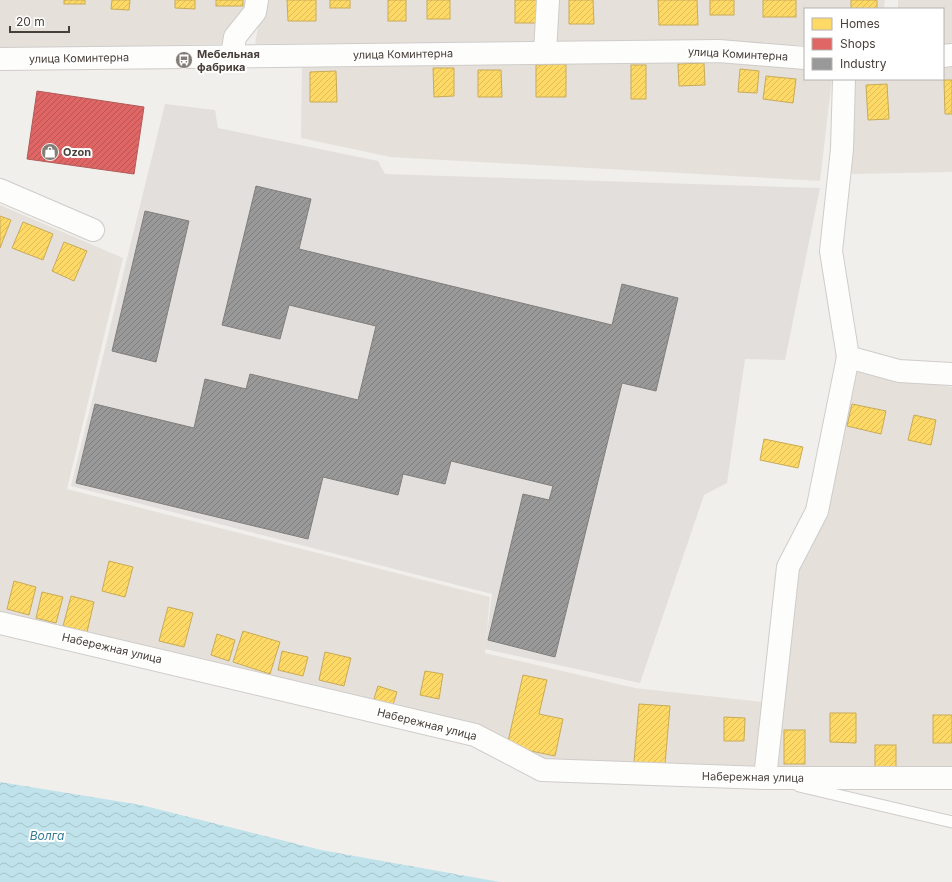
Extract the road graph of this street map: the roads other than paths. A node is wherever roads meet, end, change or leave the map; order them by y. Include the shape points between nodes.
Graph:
1 (256, 0) edge
2 (548, 0) edge
3 (545, 52) junction
4 (232, 55) junction
5 (804, 58) edge
6 (0, 59) edge
7 (844, 80) edge
8 (0, 190) edge
9 (93, 230) dead end
10 (848, 357) junction
11 (952, 374) edge
12 (0, 623) edge
13 (765, 778) junction
14 (952, 778) edge
15 (952, 822) edge

1 - 4 street via 254,12 235,36
2 - 3 street
3 - 4 street, улица Коминтерна
3 - 5 street, улица Коминтерна via 719,51
4 - 6 street, улица Коминтерна
7 - 10 street via 842,149 830,251
8 - 9 street
10 - 11 street via 900,371
10 - 13 street via 817,511 788,567
12 - 13 street, Набережная улица via 475,735 542,770
13 - 14 street, Набережная улица
13 - 15 lane

